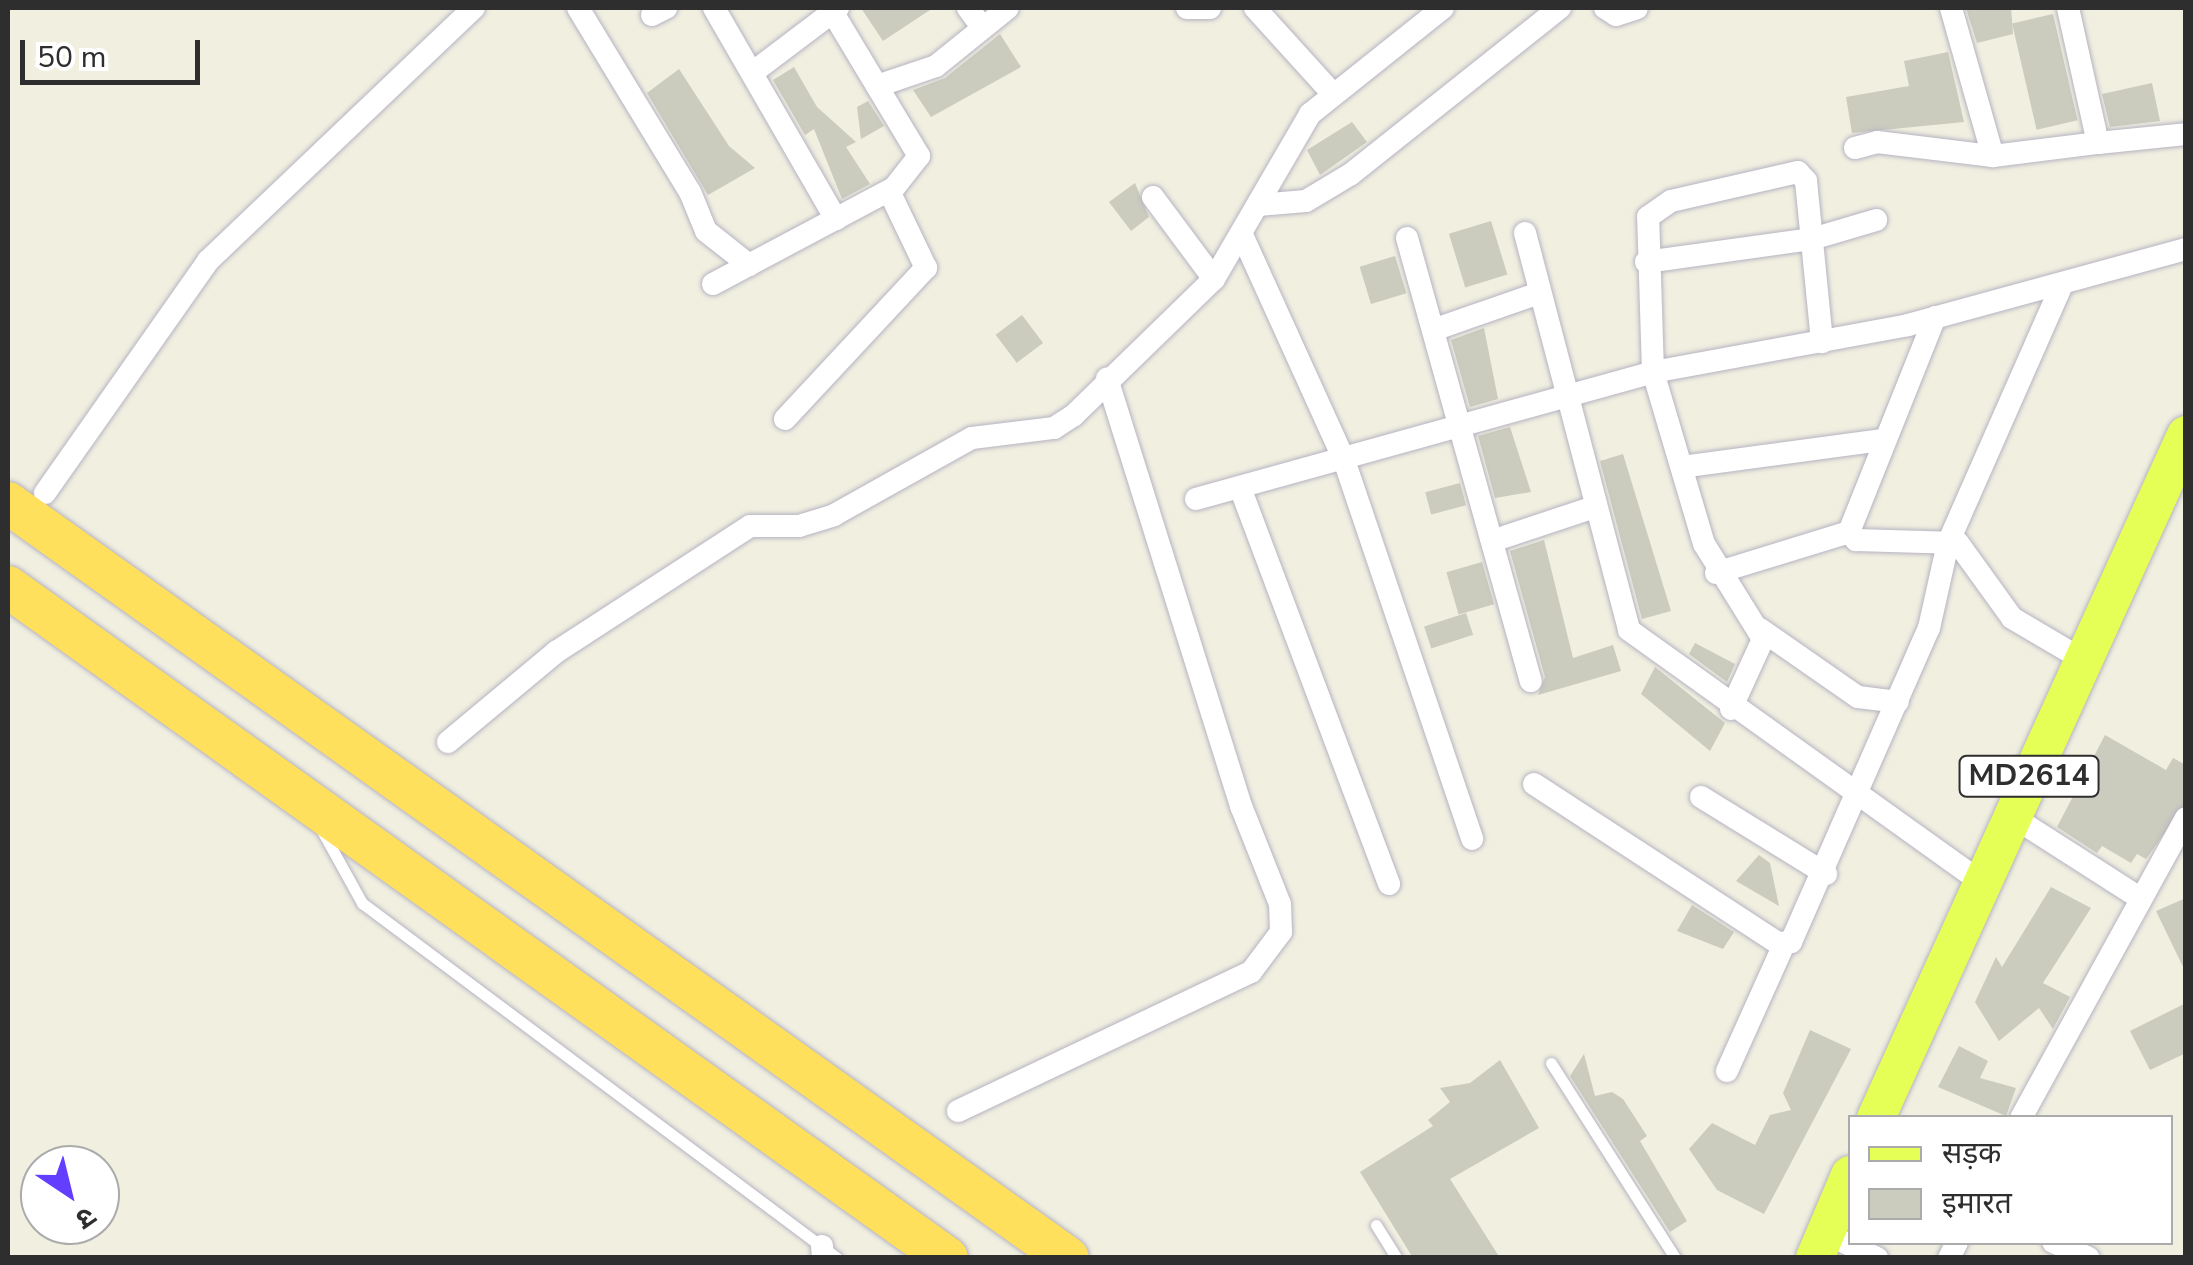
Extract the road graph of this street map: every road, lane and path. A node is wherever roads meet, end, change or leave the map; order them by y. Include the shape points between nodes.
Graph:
1 (474, 8) edge
2 (578, 8) edge
3 (714, 8) edge
4 (1008, 8) edge
5 (1187, 8) edge
6 (1210, 8) edge
7 (1254, 8) edge
8 (1443, 8) edge
9 (1560, 8) edge
10 (1605, 8) edge
11 (1637, 8) edge
12 (1951, 8) edge
13 (2068, 8) edge
14 (834, 9) edge
15 (752, 73) junction
16 (877, 86) junction
17 (1333, 94) junction
18 (2177, 134) edge
19 (2098, 143) junction
20 (1855, 148) dead end
21 (1993, 156) junction
22 (890, 190) junction
23 (1153, 197) dead end
24 (1258, 206) junction
25 (836, 219) junction
26 (1876, 220) dead end
27 (1525, 233) dead end
28 (1243, 237) junction
29 (1407, 238) dead end
30 (1812, 239) junction
31 (2186, 249) edge
32 (1646, 262) junction
33 (749, 265) junction
34 (1214, 278) junction
35 (714, 284) dead end
36 (2061, 287) junction
37 (1538, 293) junction
38 (1935, 317) junction
39 (1433, 330) junction
40 (1822, 342) junction
41 (1653, 372) junction
42 (1107, 378) junction
43 (1563, 396) junction
44 (785, 419) dead end
45 (1459, 426) junction
46 (1882, 440) junction
47 (1344, 460) junction
48 (2181, 466) edge
49 (1682, 467) junction
50 (1241, 490) junction
51 (26, 498) edge
52 (1196, 499) dead end
53 (1592, 508) junction
54 (1849, 532) junction
55 (1492, 542) junction
56 (1948, 543) junction
57 (1716, 572) junction
58 (8, 587) edge
59 (1760, 629) junction
60 (2086, 661) junction
61 (1531, 681) dead end
62 (1898, 702) junction
63 (1731, 709) junction
64 (448, 742) dead end
65 (1534, 784) dead end
66 (1701, 797) dead end
67 (1857, 797) junction
68 (308, 803) junction
69 (2010, 815) junction
70 (2185, 820) edge
71 (1472, 839) dead end
72 (1826, 874) junction
73 (1979, 881) junction
74 (1390, 884) dead end
75 (2140, 898) junction
76 (1784, 944) junction
77 (1551, 1063) dead end
78 (1727, 1071) dead end
79 (958, 1111) dead end
80 (1877, 1115) edge
81 (2024, 1115) edge
82 (1848, 1181) edge
83 (1376, 1225) dead end
84 (1820, 1245) edge
85 (2060, 1245) edge
86 (827, 1254) edge
87 (947, 1258) edge
88 (1068, 1258) edge
89 (1396, 1258) edge
90 (1675, 1258) edge
91 (1878, 1258) edge
92 (2089, 1258) edge

1 - 51 street via 208,262
2 - 33 street via 690,192 706,232
3 - 15 street
4 - 16 street via 936,66
5 - 6 street
7 - 17 street
8 - 17 street
9 - 24 street via 1316,196
10 - 11 street via 1616,15
12 - 21 street
13 - 19 street
14 - 15 street
14 - 16 street
15 - 25 street
16 - 22 street via 920,160
17 - 24 street via 1292,136
18 - 19 street
19 - 21 street
20 - 21 street via 1877,142
22 - 25 street
22 - 44 street via 926,263 924,274
23 - 34 street
24 - 28 street
25 - 33 street
26 - 30 street
27 - 37 street
28 - 34 street
28 - 47 street
29 - 39 street
30 - 32 street
30 - 32 street via 1806,180 1792,168 1654,208 1644,226
30 - 40 street
31 - 36 street
32 - 41 street
33 - 35 street
34 - 42 street
36 - 38 street
36 - 56 street
37 - 39 street
37 - 43 street
38 - 40 street
38 - 46 street
39 - 45 street
40 - 41 street
41 - 43 street
41 - 49 street
42 - 64 street via 1054,428 972,438 834,515 799,526 750,526 556,652
42 - 79 street via 1241,806 1280,904 1281,932 1251,972
43 - 45 street
43 - 53 street
45 - 47 street
45 - 55 street
46 - 49 street
46 - 54 street
47 - 50 street
47 - 71 street
48 - 60 main road, MD2614
49 - 57 street
50 - 52 street
50 - 74 street
51 - 88 highway
53 - 55 street
53 - 63 street via 1629,630
54 - 56 street via 1856,540
54 - 57 street
55 - 61 street
56 - 60 street via 1970,552 2012,618
56 - 62 street via 1929,628
57 - 59 street
58 - 68 highway
59 - 62 street via 1858,697
59 - 63 street via 1761,649
60 - 69 main road, MD2614
62 - 67 street
63 - 67 street
65 - 76 street
66 - 72 street
67 - 72 street
67 - 73 street
68 - 86 lane via 362,903
68 - 87 highway
69 - 73 main road, MD2614
69 - 75 street
70 - 75 street
72 - 76 street
73 - 80 main road, MD2614
75 - 81 street
76 - 78 street
77 - 90 lane
82 - 84 main road
83 - 89 lane
84 - 91 street
85 - 92 street

